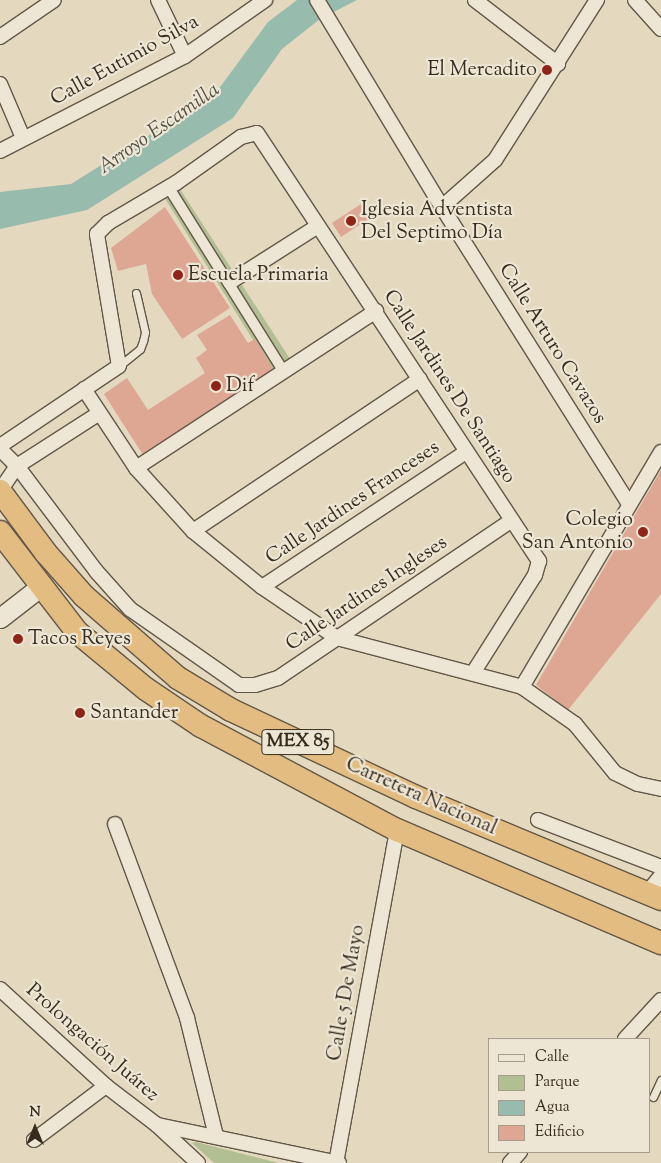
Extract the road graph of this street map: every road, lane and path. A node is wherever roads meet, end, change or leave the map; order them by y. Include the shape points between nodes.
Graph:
1 (54, 0) edge
2 (158, 0) edge
3 (265, 0) edge
4 (317, 0) edge
5 (475, 0) edge
6 (597, 0) edge
7 (635, 0) edge
8 (661, 29) edge
9 (0, 37) edge
10 (184, 56) junction
11 (558, 64) junction
12 (0, 84) edge
13 (23, 138) junction
14 (0, 151) edge
15 (169, 188) junction
16 (442, 207) junction
17 (318, 226) junction
18 (230, 282) junction
19 (136, 293) dead end
20 (376, 311) junction
21 (119, 366) junction
22 (284, 372) junction
23 (420, 380) junction
24 (84, 388) junction
25 (98, 414) junction
26 (1, 441) edge
27 (466, 452) junction
28 (661, 452) edge
29 (17, 466) junction
30 (136, 468) junction
31 (0, 491) edge
32 (629, 504) junction
33 (512, 520) junction
34 (193, 531) junction
35 (0, 532) edge
36 (40, 587) junction
37 (262, 587) junction
38 (0, 618) edge
39 (337, 638) junction
40 (473, 673) junction
41 (522, 687) junction
42 (661, 789) edge
43 (538, 820) dead end
44 (115, 824) dead end
45 (397, 830) junction
46 (661, 867) edge
47 (656, 889) edge
48 (661, 943) edge
49 (0, 989) edge
50 (661, 1000) edge
51 (626, 1038) edge
52 (661, 1080) edge
53 (106, 1086) junction
54 (661, 1096) edge
55 (651, 1097) edge
56 (157, 1125) junction
57 (216, 1136) junction
58 (34, 1140) dead end
59 (519, 1153) edge
60 (195, 1162) edge
61 (337, 1163) edge
62 (510, 1163) edge

1 - 9 street
2 - 10 street
3 - 10 street, Calle Eutimio Silva
4 - 16 street, Calle Arturo Cavazos
5 - 11 street
6 - 11 street
7 - 8 street
10 - 13 street, Calle Eutimio Silva
11 - 16 street via 496,160
12 - 13 street
13 - 14 street, Calle Eutimio Silva
15 - 17 street, Calle Jardines De Santiago via 249,133 257,133
15 - 18 street
15 - 21 street via 108,223 97,234
16 - 32 street, Calle Arturo Cavazos
17 - 18 street
17 - 20 street, Calle Jardines De Santiago
18 - 22 street
19 - 21 lane via 145,332 140,349
20 - 22 street
20 - 23 street, Calle Jardines De Santiago
21 - 24 street
22 - 30 street
23 - 27 street, Calle Jardines De Santiago
23 - 34 street
24 - 25 street
24 - 26 street
25 - 29 street
25 - 30 street
26 - 29 street
27 - 33 street, Calle Jardines De Santiago
27 - 37 street, Calle Jardines Franceses
28 - 32 street
29 - 31 street
29 - 39 street, Calle Jardines Ingleses via 96,571 130,608 239,685 255,685 278,678
30 - 34 street
31 - 47 highway, Carretera Nacional / MEX 85 via 46,553 84,596 178,678 231,710 416,797
32 - 41 street
33 - 39 street, Calle Jardines Ingleses
33 - 40 street, Calle Jardines De Santiago via 536,555 538,568
34 - 37 street
35 - 36 highway, Carretera Nacional / MEX 85
36 - 38 main road
36 - 45 highway, Carretera Nacional / MEX 85 via 77,632 170,705 248,753
37 - 39 street
39 - 40 street
40 - 41 street
41 - 42 street via 575,724 615,773 638,784
43 - 46 street
44 - 57 street via 187,1018
45 - 48 highway, Carretera Nacional / MEX 85
45 - 61 street, Calle 5 De Mayo
49 - 53 street, Prolongación Juárez
50 - 51 street
52 - 55 lane
53 - 56 street, Prolongación Juárez
53 - 58 street
54 - 55 lane
56 - 57 street, Prolongación Juárez
56 - 60 street
57 - 61 street, Prolongación Juárez
59 - 62 street

